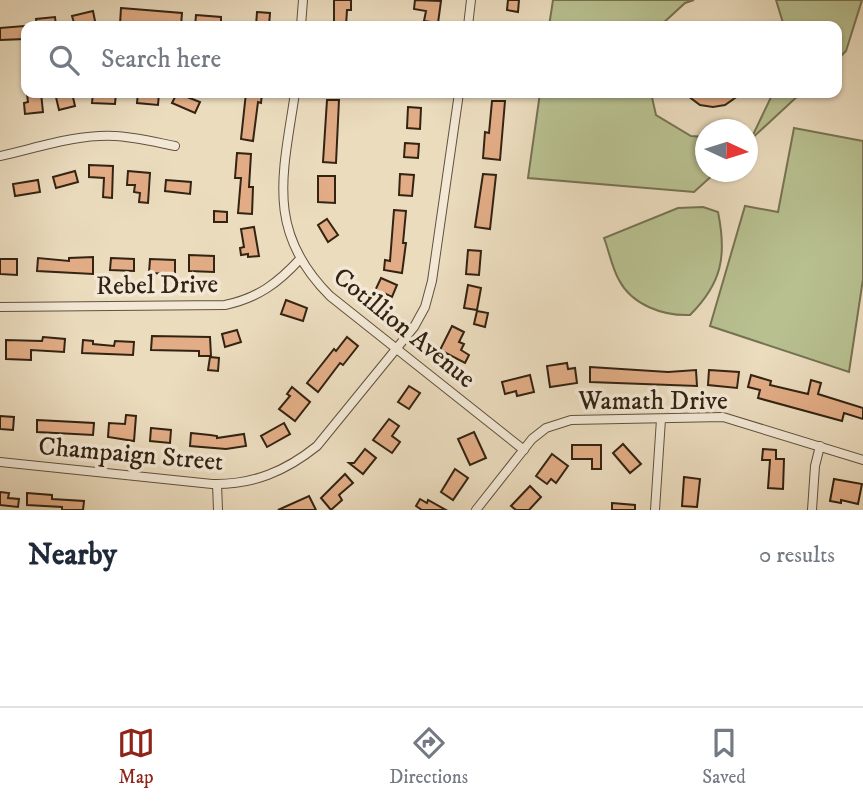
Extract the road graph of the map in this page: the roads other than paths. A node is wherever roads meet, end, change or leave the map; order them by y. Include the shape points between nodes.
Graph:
1 (303, 0) edge
2 (471, 0) edge
3 (301, 21) edge
4 (469, 21) edge
5 (294, 98) edge
6 (458, 98) edge
7 (175, 146) dead end
8 (0, 156) edge
9 (300, 259) junction
10 (0, 307) edge
11 (397, 349) junction
12 (662, 419) junction
13 (820, 446) junction
14 (524, 450) junction
15 (863, 460) edge
16 (0, 462) edge
17 (217, 484) junction
18 (218, 510) edge
19 (476, 510) edge
20 (655, 510) edge
21 (811, 510) edge

1 - 3 street
2 - 4 street
5 - 9 street, Cotillion Avenue via 282,191 287,228
6 - 11 street, Champaign Street via 432,281 418,320
7 - 8 street via 99,136
9 - 10 street, Rebel Drive via 264,292 225,305
9 - 11 street, Cotillion Avenue via 330,296
11 - 14 street, Cotillion Avenue
11 - 17 street, Champaign Street via 330,432 302,458 262,478
12 - 13 street, Wamath Drive via 723,416
12 - 14 street, Wamath Drive via 559,422 541,431
12 - 20 street
13 - 15 street, Wamath Drive
13 - 21 street
14 - 19 street, Wamath Drive
16 - 17 street, Champaign Street
17 - 18 street

